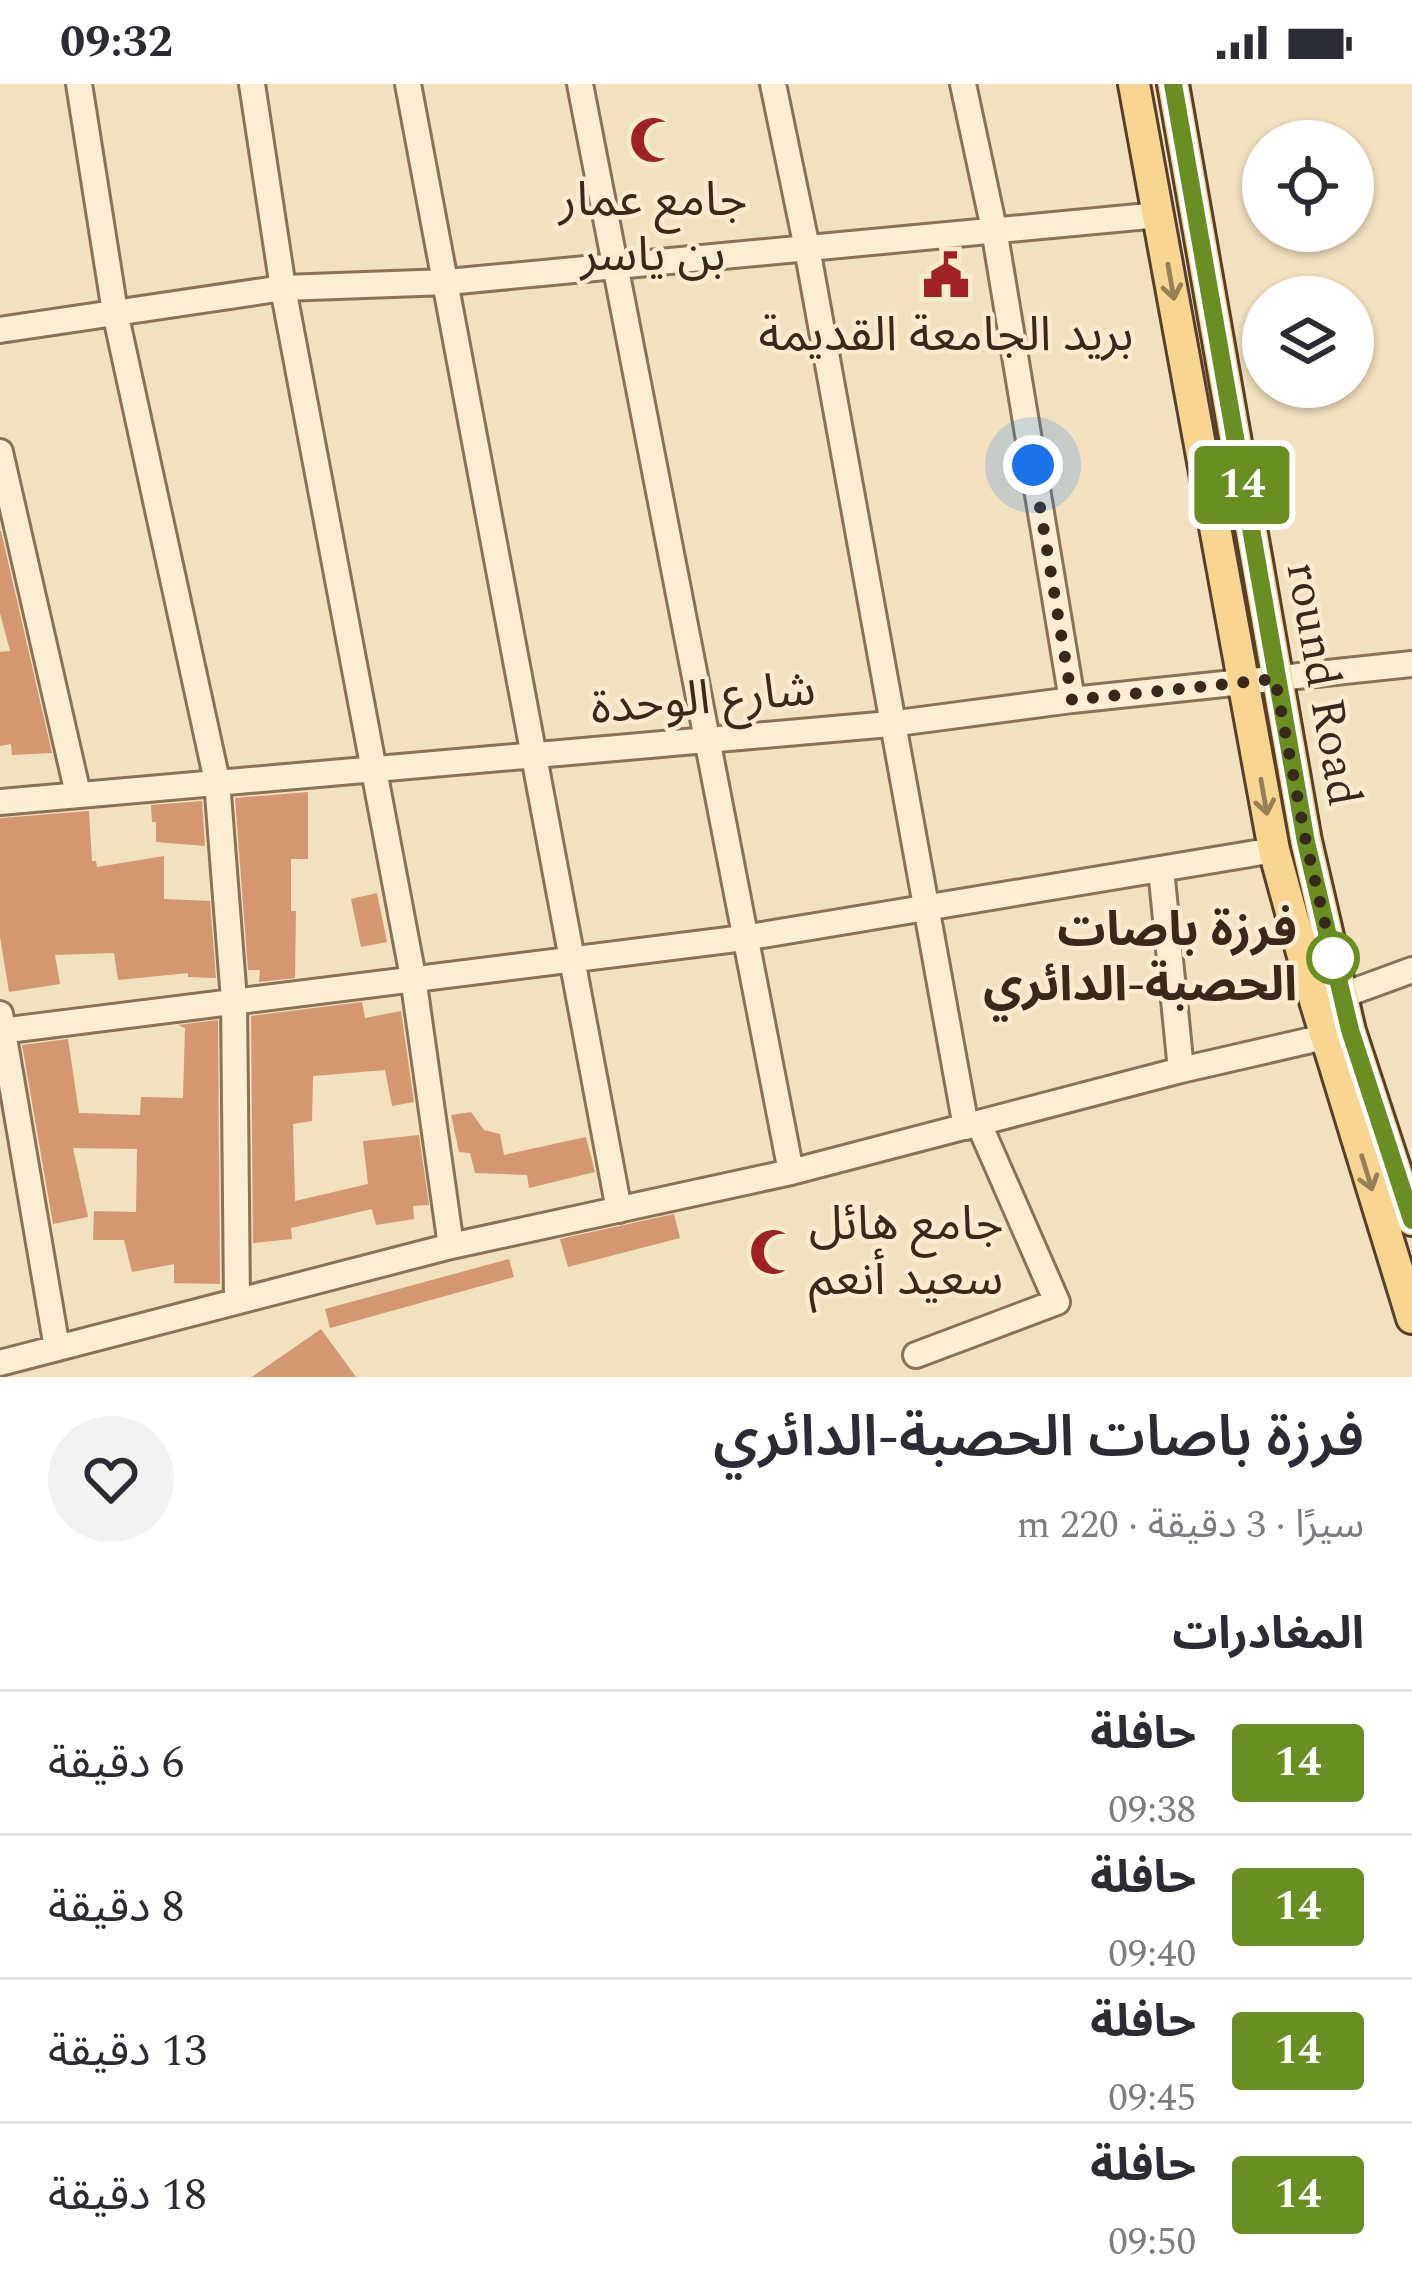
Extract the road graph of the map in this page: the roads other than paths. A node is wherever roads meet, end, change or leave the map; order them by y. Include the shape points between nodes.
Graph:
1 (79, 84) edge
2 (252, 84) edge
3 (408, 84) edge
4 (580, 84) edge
5 (773, 84) edge
6 (963, 84) edge
7 (1134, 84) edge
8 (1173, 84) edge
9 (1159, 215) junction
10 (994, 230) junction
11 (807, 248) junction
12 (616, 267) junction
13 (447, 282) junction
14 (283, 288) junction
15 (116, 312) junction
16 (0, 330) edge
17 (0, 452) edge
18 (8, 513) edge
19 (1412, 664) edge
20 (1260, 680) junction
21 (1072, 700) junction
22 (890, 724) junction
23 (705, 741) junction
24 (533, 756) junction
25 (375, 770) junction
26 (217, 781) junction
27 (78, 794) junction
28 (0, 802) edge
29 (1274, 850) junction
30 (1161, 868) junction
31 (925, 911) junction
32 (745, 938) junction
33 (572, 962) junction
34 (1412, 970) edge
35 (413, 977) junction
36 (234, 1000) junction
37 (1329, 1000) junction
38 (1, 1026) edge
39 (1338, 1034) junction
40 (1181, 1070) junction
41 (973, 1125) junction
42 (791, 1172) junction
43 (619, 1210) junction
44 (1412, 1220) edge
45 (452, 1246) junction
46 (237, 1301) junction
47 (1412, 1318) edge
48 (57, 1348) junction
49 (916, 1355) dead end
50 (0, 1364) edge

1 - 15 street
2 - 14 street
3 - 13 street
4 - 12 street
5 - 11 street
6 - 10 street
7 - 9 main road, round Road
8 - 20 main road, round Road
9 - 10 street
9 -> 20 main road, round Road
10 - 11 street
10 - 21 street
11 - 12 street
11 - 22 street
12 - 13 street
12 - 23 street
13 - 14 street
13 - 24 street
14 - 15 street
14 - 25 street
15 - 16 street
15 - 26 street
17 - 18 street
18 - 27 street
19 - 20 street, شارع الوحدة
20 - 21 street, شارع الوحدة
20 -> 29 main road, round Road
20 - 37 main road, round Road via 1306,842
21 - 22 street, شارع الوحدة
22 - 23 street, شارع الوحدة
22 - 31 street
23 - 24 street, شارع الوحدة
23 - 32 street
24 - 25 street, شارع الوحدة
24 - 33 street
25 - 26 street, شارع الوحدة
25 - 35 street
26 - 27 street, شارع الوحدة
26 - 36 street
27 - 28 street, شارع الوحدة
29 - 30 street
29 - 37 main road, round Road
30 - 31 street
30 - 40 street
31 - 32 street
31 - 41 street
32 - 33 street
32 - 42 street
33 - 35 street
33 - 43 street
34 - 37 street
35 - 36 street
35 - 45 street
36 - 38 street
36 - 46 street
37 - 39 main road, round Road
38 - 48 street
39 - 40 street
39 - 44 main road, round Road
39 -> 47 main road, round Road
40 - 41 street
41 - 42 street
41 - 49 street via 1057,1302
42 - 43 street
43 - 45 street
45 - 46 street
46 - 48 street
48 - 50 street

